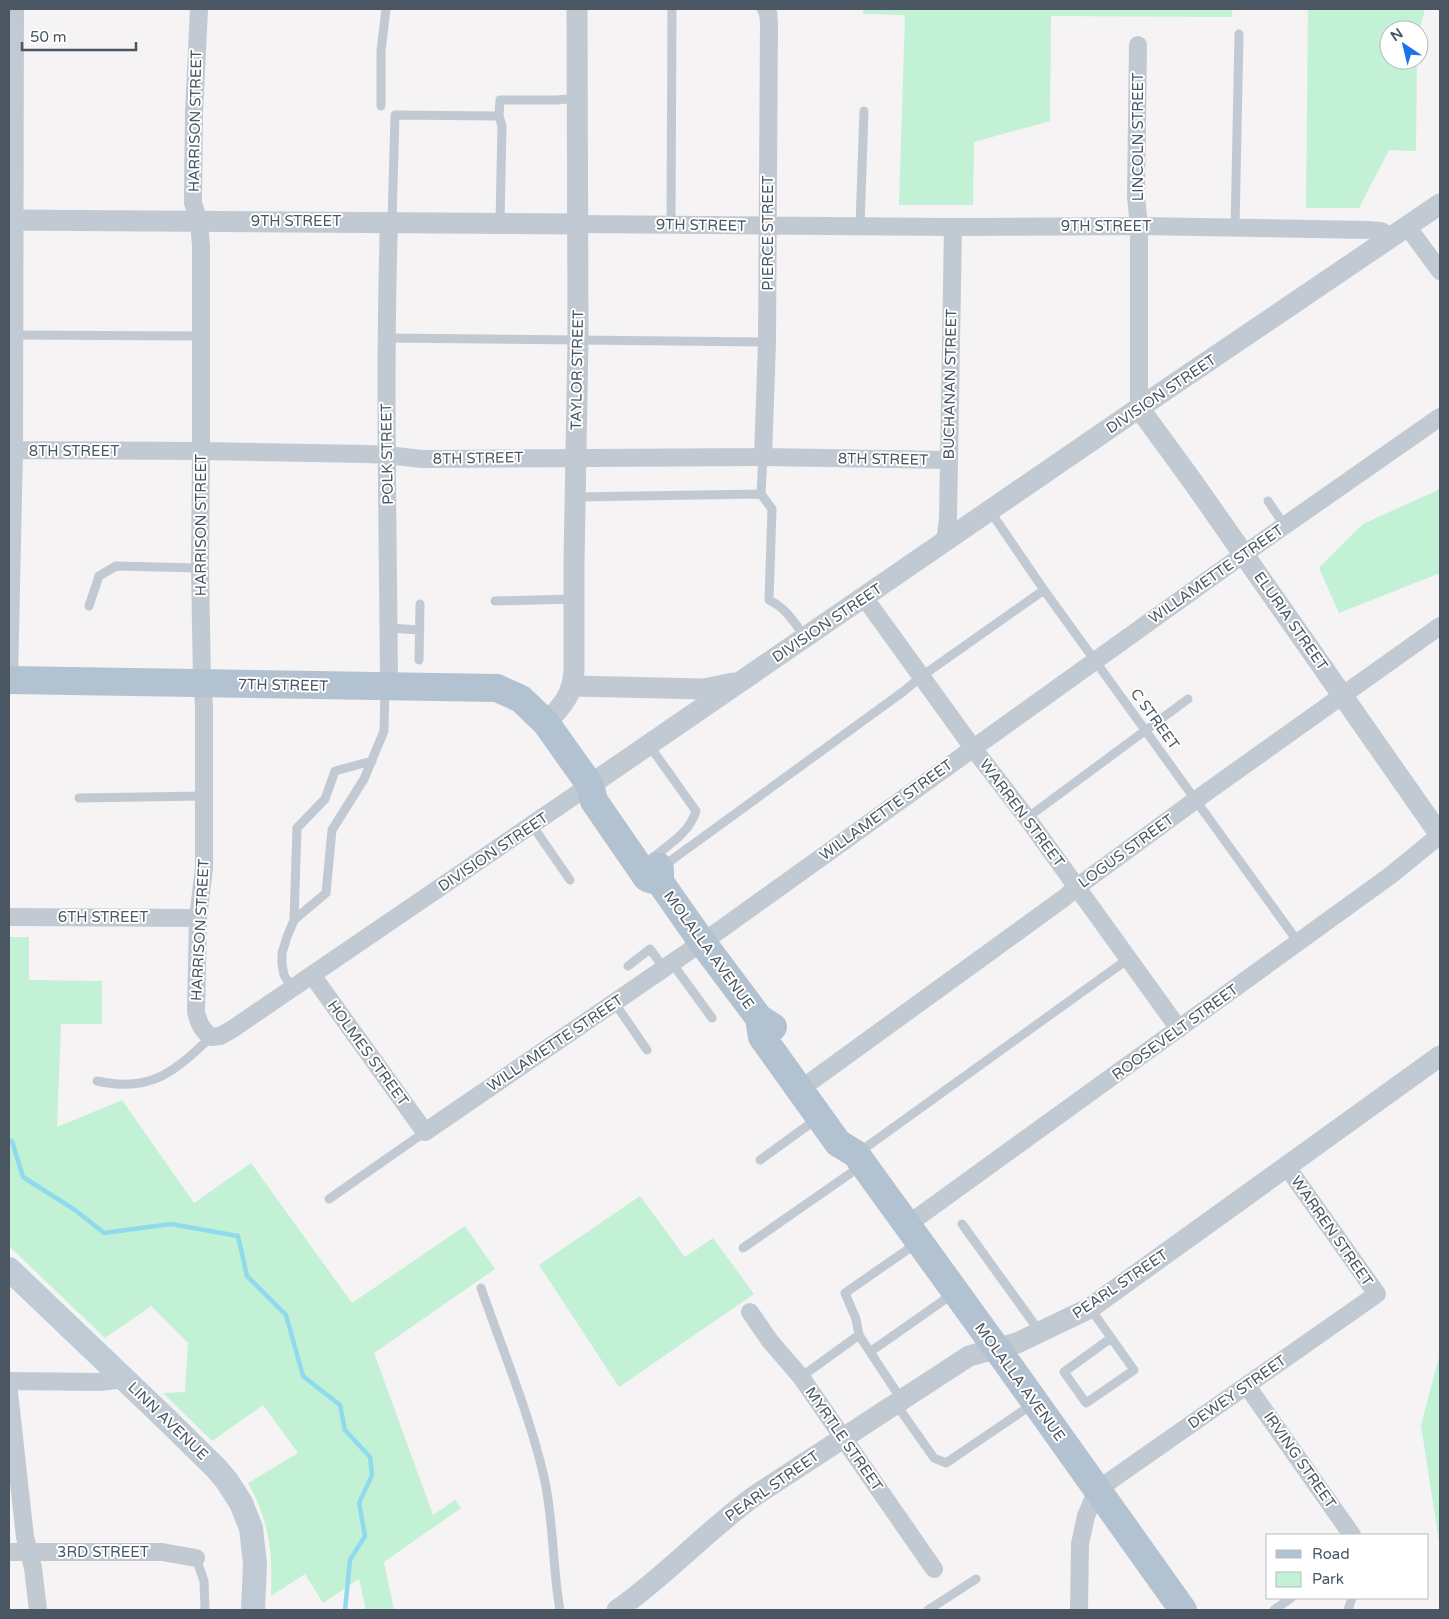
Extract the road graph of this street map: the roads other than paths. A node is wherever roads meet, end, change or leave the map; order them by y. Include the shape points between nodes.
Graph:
1 (15, 9) edge
2 (199, 9) edge
3 (386, 9) edge
4 (577, 9) edge
5 (672, 9) edge
6 (766, 9) edge
7 (1239, 34) dead end
8 (1138, 45) dead end
9 (577, 98) junction
10 (381, 106) dead end
11 (864, 111) dead end
12 (499, 116) junction
13 (1440, 204) edge
14 (12, 220) edge
15 (200, 221) junction
16 (390, 222) junction
17 (500, 223) junction
18 (577, 224) junction
19 (671, 224) junction
20 (767, 225) junction
21 (860, 225) junction
22 (953, 226) junction
23 (1139, 226) junction
24 (1235, 228) junction
25 (1399, 231) junction
26 (1440, 271) edge
27 (12, 335) edge
28 (200, 336) junction
29 (386, 338) junction
30 (578, 339) junction
31 (768, 342) junction
32 (1140, 408) junction
33 (1440, 416) edge
34 (11, 450) edge
35 (201, 451) junction
36 (386, 455) junction
37 (576, 457) junction
38 (763, 457) junction
39 (948, 460) junction
40 (761, 494) junction
41 (575, 497) junction
42 (1268, 501) dead end
43 (990, 511) junction
44 (1284, 526) junction
45 (945, 542) junction
46 (1244, 554) junction
47 (200, 568) junction
48 (10, 580) edge
49 (1044, 590) junction
50 (864, 598) junction
51 (574, 599) junction
52 (494, 601) dead end
53 (420, 604) dead end
54 (90, 606) dead end
55 (1440, 626) edge
56 (389, 628) junction
57 (420, 630) junction
58 (805, 637) junction
59 (419, 660) dead end
60 (1095, 660) junction
61 (922, 676) junction
62 (9, 680) edge
63 (742, 680) junction
64 (202, 684) junction
65 (387, 686) junction
66 (573, 686) junction
67 (1343, 695) junction
68 (1188, 699) dead end
69 (546, 722) junction
70 (1146, 730) junction
71 (649, 745) junction
72 (973, 748) junction
73 (372, 761) junction
74 (590, 785) junction
75 (204, 796) junction
76 (79, 798) dead end
77 (1197, 799) junction
78 (1027, 818) junction
79 (532, 825) junction
80 (1440, 835) edge
81 (658, 870) junction
82 (570, 880) dead end
83 (1076, 887) junction
84 (9, 917) edge
85 (198, 918) junction
86 (294, 920) junction
87 (702, 942) junction
88 (1298, 942) junction
89 (1128, 959) junction
90 (668, 965) junction
91 (628, 966) dead end
92 (312, 975) junction
93 (292, 988) junction
94 (614, 1002) junction
95 (712, 1018) dead end
96 (759, 1018) junction
97 (1179, 1029) junction
98 (211, 1037) junction
99 (647, 1050) dead end
100 (1440, 1056) edge
101 (813, 1080) junction
102 (97, 1081) dead end
103 (819, 1117) junction
104 (425, 1132) junction
105 (860, 1159) junction
106 (760, 1160) dead end
107 (1287, 1167) junction
108 (329, 1199) dead end
109 (962, 1224) dead end
110 (913, 1233) junction
111 (743, 1248) dead end
112 (9, 1269) edge
113 (481, 1288) dead end
114 (956, 1292) junction
115 (1377, 1294) joint
116 (1090, 1308) junction
117 (750, 1312) dead end
118 (1040, 1332) junction
119 (859, 1335) junction
120 (1111, 1338) junction
121 (997, 1349) junction
122 (870, 1352) junction
123 (802, 1377) junction
124 (124, 1379) junction
125 (9, 1381) edge
126 (1247, 1386) junction
127 (9, 1392) edge
128 (898, 1401) junction
129 (1035, 1402) junction
130 (843, 1438) junction
131 (1097, 1490) junction
132 (1351, 1534) edge
133 (9, 1552) edge
134 (29, 1552) junction
135 (196, 1558) joint
136 (934, 1570) dead end
137 (976, 1579) dead end
138 (1290, 1599) edge
139 (38, 1610) edge
140 (205, 1610) edge
141 (253, 1610) edge
142 (560, 1610) edge
143 (617, 1610) edge
144 (928, 1610) edge
145 (1079, 1610) edge
146 (1183, 1610) edge
147 (1274, 1610) edge

1 - 14 street
2 - 15 street, HARRISON STREET via 193,203
3 - 10 lane via 381,51
4 - 9 street, TAYLOR STREET
5 - 19 lane
6 - 20 street, PIERCE STREET via 769,22
7 - 24 lane
8 - 23 street, LINCOLN STREET via 1136,196
9 - 12 lane via 500,100
9 - 18 street, TAYLOR STREET
11 - 21 lane
12 - 16 lane via 395,115
12 - 17 lane via 502,126
13 - 25 street, DIVISION STREET
14 - 15 street, 9TH STREET
14 - 27 street
15 - 16 street, 9TH STREET
15 - 28 street, HARRISON STREET
16 - 17 street, 9TH STREET
16 - 29 street, POLK STREET
17 - 18 street, 9TH STREET
18 - 19 street, 9TH STREET
18 - 30 street, TAYLOR STREET
19 - 20 street, 9TH STREET
20 - 21 street, 9TH STREET
20 - 31 street, PIERCE STREET
21 - 22 street, 9TH STREET
22 - 23 street, 9TH STREET
22 - 39 street, BUCHANAN STREET
23 - 24 street, 9TH STREET
23 - 32 street, LINCOLN STREET
24 - 25 street, 9TH STREET
25 - 26 street
25 - 32 street, DIVISION STREET
27 - 28 lane
27 - 34 street
28 - 35 street, HARRISON STREET
29 - 30 lane
29 - 36 street, POLK STREET
30 - 31 lane
30 - 37 street, TAYLOR STREET
31 - 38 street, PIERCE STREET
32 - 43 street, DIVISION STREET
32 - 46 street, ELURIA STREET
33 - 44 street, WILLAMETTE STREET
34 - 35 street, 8TH STREET
34 - 48 street
35 - 36 street, 8TH STREET
35 - 47 street, HARRISON STREET
36 - 37 street, 8TH STREET via 422,459
36 - 56 street, POLK STREET
37 - 38 street, 8TH STREET
37 - 41 street, TAYLOR STREET
38 - 39 street, 8TH STREET
38 - 40 lane
39 - 45 street, BUCHANAN STREET
40 - 41 lane
40 - 58 lane via 772,509 769,600 786,611
41 - 51 street, TAYLOR STREET
42 - 44 lane
43 - 45 street, DIVISION STREET
43 - 49 lane, C STREET
44 - 46 street, WILLAMETTE STREET
45 - 50 street, DIVISION STREET
46 - 60 street, WILLAMETTE STREET
46 - 67 street, ELURIA STREET
47 - 54 lane via 116,566 99,576
47 - 64 street, HARRISON STREET
48 - 62 street
49 - 60 lane, C STREET
49 - 61 lane
50 - 58 street, DIVISION STREET
50 - 61 street, WARREN STREET
51 - 52 lane
51 - 66 street, TAYLOR STREET
53 - 57 lane
55 - 67 street, LOGUS STREET
56 - 57 lane
56 - 65 street, POLK STREET
57 - 59 lane
58 - 63 street, DIVISION STREET
60 - 70 lane, C STREET
60 - 72 street, WILLAMETTE STREET
61 - 72 street, WARREN STREET
61 - 81 lane
62 - 64 main road, 7TH STREET
63 - 66 street via 704,689
63 - 71 street, DIVISION STREET
64 - 65 main road, 7TH STREET
64 - 75 street, HARRISON STREET
65 - 69 main road, 7TH STREET via 497,688 520,699
65 - 73 lane via 384,731
66 - 69 street via 566,700
67 - 77 street, LOGUS STREET
67 - 80 street, ELURIA STREET
68 - 70 lane
69 - 74 main road, MOLALLA AVENUE
70 - 77 lane, C STREET
70 - 78 lane
71 - 74 street, DIVISION STREET
71 - 81 lane via 696,810 684,834
72 - 78 street, WARREN STREET
72 - 87 street, WILLAMETTE STREET
73 - 86 lane via 332,830 326,893
73 - 86 lane via 335,771 325,798 297,828
74 - 79 street, DIVISION STREET
74 - 81 main road, MOLALLA AVENUE via 594,801 647,878
75 - 76 lane
75 - 85 street, HARRISON STREET via 204,868
77 - 83 street, LOGUS STREET
77 - 88 lane, C STREET
78 - 83 street, WARREN STREET
79 - 82 lane
79 - 92 street, DIVISION STREET
80 - 88 street, ROOSEVELT STREET
81 - 87 main road, MOLALLA AVENUE
83 - 89 street, WARREN STREET
83 - 101 street, LOGUS STREET
84 - 85 street, 6TH STREET
85 - 98 street, HARRISON STREET via 196,1012 202,1030
86 - 93 lane via 282,953 284,975
87 - 90 street, WILLAMETTE STREET
87 - 96 main road, MOLALLA AVENUE
88 - 97 street, ROOSEVELT STREET
89 - 97 street, WARREN STREET
89 - 105 lane
90 - 91 lane via 650,950
90 - 94 street, WILLAMETTE STREET
90 - 95 lane
92 - 93 street, DIVISION STREET
92 - 104 street, HOLMES STREET
93 - 98 street, DIVISION STREET via 231,1030
94 - 99 lane
94 - 104 street, WILLAMETTE STREET
96 - 101 main road, MOLALLA AVENUE via 775,1028
96 - 103 main road, MOLALLA AVENUE via 762,1038
97 - 110 street, ROOSEVELT STREET
98 - 102 lane via 184,1062 150,1082 112,1084
100 - 107 street, PEARL STREET
101 - 105 main road, MOLALLA AVENUE via 851,1132
103 - 105 main road, MOLALLA AVENUE via 838,1144
103 - 106 lane
104 - 108 lane, WILLAMETTE STREET
105 - 110 main road, MOLALLA AVENUE
105 - 111 lane
107 - 115 street, WARREN STREET
107 - 116 street, PEARL STREET
109 - 118 lane
110 - 114 main road, MOLALLA AVENUE
110 - 119 lane via 845,1293
112 - 124 main road, LINN AVENUE
113 - 142 lane via 533,1437 544,1479
114 - 121 main road, MOLALLA AVENUE
114 - 122 lane
115 - 126 street, DEWEY STREET
116 - 118 street, PEARL STREET
116 - 120 lane
117 - 123 street, MYRTLE STREET
118 - 121 street, PEARL STREET
119 - 122 lane
119 - 123 lane
120 - 120 lane via 1064,1372 1086,1404 1134,1370
121 - 128 street, PEARL STREET via 969,1356
121 - 129 main road, MOLALLA AVENUE
122 - 128 lane
123 - 130 street, MYRTLE STREET
124 - 125 street via 100,1382
124 - 141 main road, LINN AVENUE via 216,1468 241,1503 253,1542
126 - 131 street, DEWEY STREET
126 - 132 street, IRVING STREET
127 - 134 street
128 - 129 lane via 934,1458 946,1463
128 - 130 street, PEARL STREET
129 - 131 main road, MOLALLA AVENUE
130 - 136 street, MYRTLE STREET
130 - 143 street, PEARL STREET via 738,1508
131 - 145 street via 1081,1536
131 - 146 main road, MOLALLA AVENUE
133 - 134 street, 3RD STREET
134 - 135 street, 3RD STREET via 162,1552
134 - 139 street
135 - 140 lane via 204,1581
137 - 144 lane
138 - 147 lane

